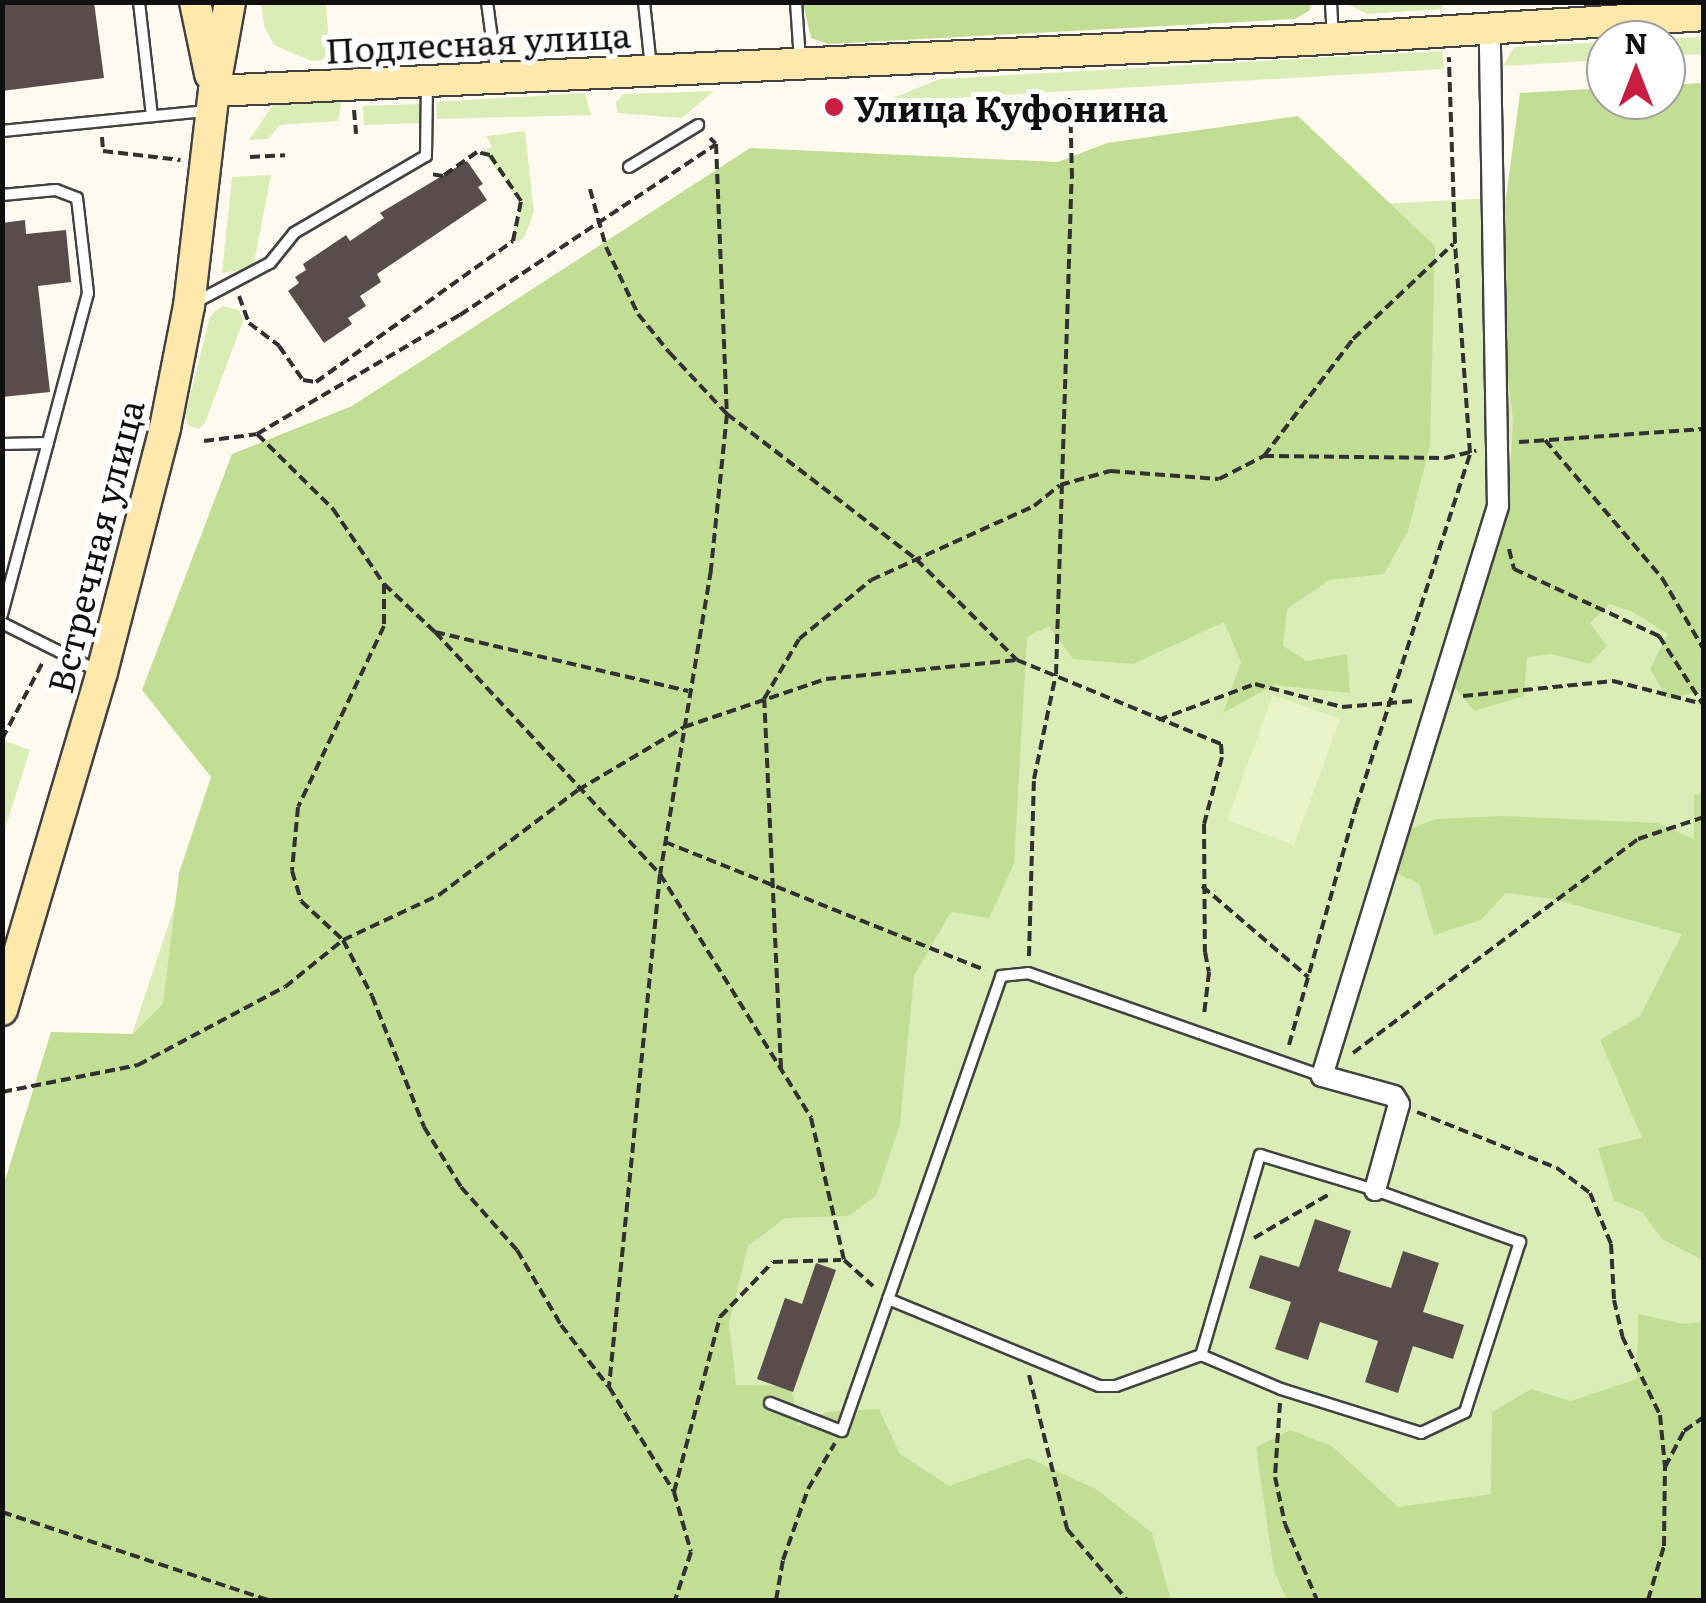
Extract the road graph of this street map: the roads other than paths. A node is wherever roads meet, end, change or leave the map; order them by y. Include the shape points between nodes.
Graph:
1 (139, 2) edge
2 (195, 2) edge
3 (230, 2) edge
4 (487, 2) edge
5 (644, 2) edge
6 (796, 2) edge
7 (1331, 2) edge
8 (1704, 15) edge
9 (1490, 28) junction
10 (1332, 38) junction
11 (800, 62) junction
12 (651, 70) junction
13 (497, 77) junction
14 (427, 80) junction
15 (214, 101) junction
16 (152, 116) junction
17 (698, 124) road end
18 (2, 131) edge
19 (629, 166) dead end
20 (2, 195) edge
21 (189, 306) junction
22 (48, 443) junction
23 (2, 444) edge
24 (2, 619) edge
25 (102, 672) junction
26 (3, 1004) edge
27 (1322, 1076) junction
28 (1365, 1187) junction
29 (888, 1299) junction
30 (1202, 1355) junction
31 (770, 1403) dead end

1 - 16 lane
2 - 15 main road
3 - 15 main road
4 - 13 lane
5 - 12 lane
6 - 11 lane
7 - 10 lane
8 - 9 main road, Подлесная улица
9 - 10 main road, Подлесная улица
9 - 27 street via 1498,506
10 - 11 main road, Подлесная улица
11 - 12 main road, Подлесная улица
12 - 13 main road, Подлесная улица
13 - 14 main road, Подлесная улица
14 - 15 main road, Подлесная улица
14 - 21 lane via 428,148 422,160 294,233 270,263
15 - 16 lane
15 - 21 main road, Встречная улица
16 - 18 lane
17 - 19 lane
20 - 22 lane via 68,191 80,208 88,293
21 - 25 main road, Встречная улица
22 - 23 lane
22 - 24 lane
24 - 25 lane
25 - 26 main road, Встречная улица
27 - 28 street via 1394,1096 1399,1111
27 - 29 lane via 1028,973 1001,976
28 - 30 lane via 1260,1156
28 - 30 lane via 1520,1242 1466,1412 1421,1432 1280,1389
29 - 30 lane via 1109,1387
29 - 31 lane via 842,1431

